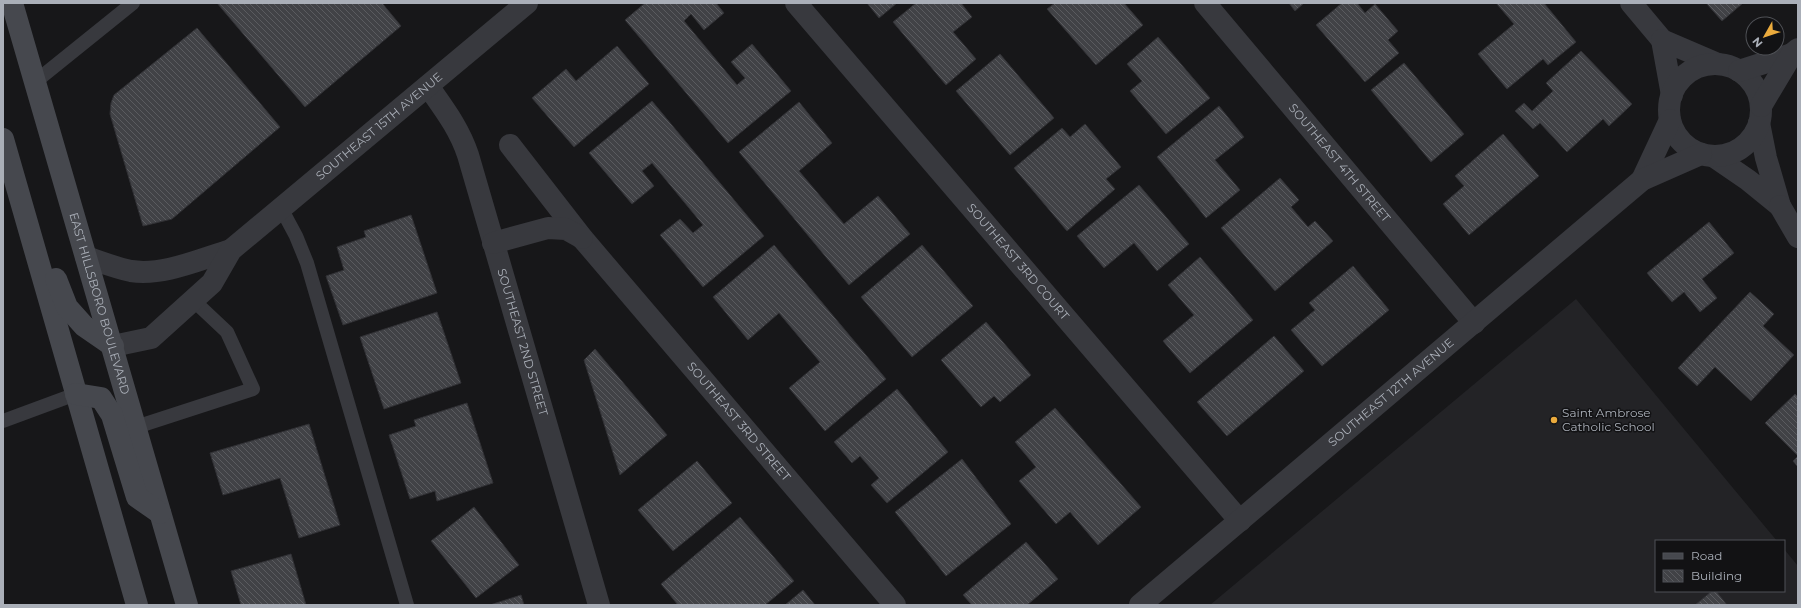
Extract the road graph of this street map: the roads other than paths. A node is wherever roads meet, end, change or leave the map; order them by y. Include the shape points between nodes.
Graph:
1 (12, 3) edge
2 (133, 3) edge
3 (527, 3) edge
4 (796, 3) edge
5 (1205, 3) edge
6 (1631, 3) edge
7 (1662, 40) junction
8 (1795, 51) edge
9 (1718, 64) junction
10 (1739, 71) junction
11 (35, 82) junction
12 (428, 86) junction
13 (1672, 96) junction
14 (1760, 115) junction
15 (1670, 120) junction
16 (4, 143) edge
17 (510, 145) dead end
18 (1707, 155) junction
19 (1642, 180) junction
20 (1780, 206) junction
21 (281, 208) junction
22 (1798, 236) edge
23 (583, 239) junction
24 (493, 243) junction
25 (231, 250) junction
26 (86, 257) junction
27 (193, 300) junction
28 (1474, 323) junction
29 (113, 346) junction
30 (76, 394) junction
31 (3, 420) edge
32 (136, 427) junction
33 (160, 513) junction
34 (1240, 521) junction
35 (137, 605) edge
36 (186, 605) edge
37 (407, 605) edge
38 (599, 605) edge
39 (895, 605) edge
40 (1140, 605) edge

1 - 11 main road, EAST HILLSBORO BOULEVARD
2 - 11 lane
3 - 12 street, SOUTHEAST 15TH AVENUE
4 - 34 street, SOUTHEAST 3RD COURT
5 - 28 street, SOUTHEAST 4TH STREET
6 - 7 street
7 - 9 street
7 - 13 street
8 - 10 street
8 - 14 street
9 - 10 street
9 - 13 street via 1703,66 1690,72 1679,82
10 - 14 street via 1754,86
11 - 26 main road, EAST HILLSBORO BOULEVARD
12 - 21 street, SOUTHEAST 15TH AVENUE
12 - 24 street, SOUTHEAST 2ND STREET via 462,137
13 - 15 street
14 - 18 street via 1754,134 1747,144 1725,155
14 - 20 street via 1766,158
15 - 18 street via 1674,132 1682,141 1691,149
15 - 19 street, SOUTHEAST 12TH AVENUE
16 - 29 main road via 67,307 84,326
16 - 30 main road
17 - 23 street, SOUTHEAST 3RD STREET
18 - 19 street, SOUTHEAST 12TH AVENUE
18 - 20 street via 1748,180
19 - 28 street, SOUTHEAST 12TH AVENUE
20 - 22 street
21 - 25 street, SOUTHEAST 15TH AVENUE
21 - 37 lane via 307,263
23 - 24 street, SOUTHEAST 3RD STREET via 566,229 548,228
23 - 39 street, SOUTHEAST 3RD STREET
24 - 38 street, SOUTHEAST 2ND STREET
25 - 26 street, SOUTHEAST 15TH AVENUE via 151,272 131,270
25 - 27 street, SOUTHEAST 15TH AVENUE via 212,282
26 - 29 main road, EAST HILLSBORO BOULEVARD
27 - 29 street, SOUTHEAST 15TH AVENUE via 150,338
27 - 32 lane via 227,332 253,389
28 - 34 street, SOUTHEAST 12TH AVENUE
29 - 32 main road, EAST HILLSBORO BOULEVARD
30 - 31 lane
30 - 33 main road via 101,398 112,415 137,497
30 - 35 main road
32 - 33 main road, EAST HILLSBORO BOULEVARD
33 - 36 main road, EAST HILLSBORO BOULEVARD
34 - 40 street, SOUTHEAST 12TH AVENUE

